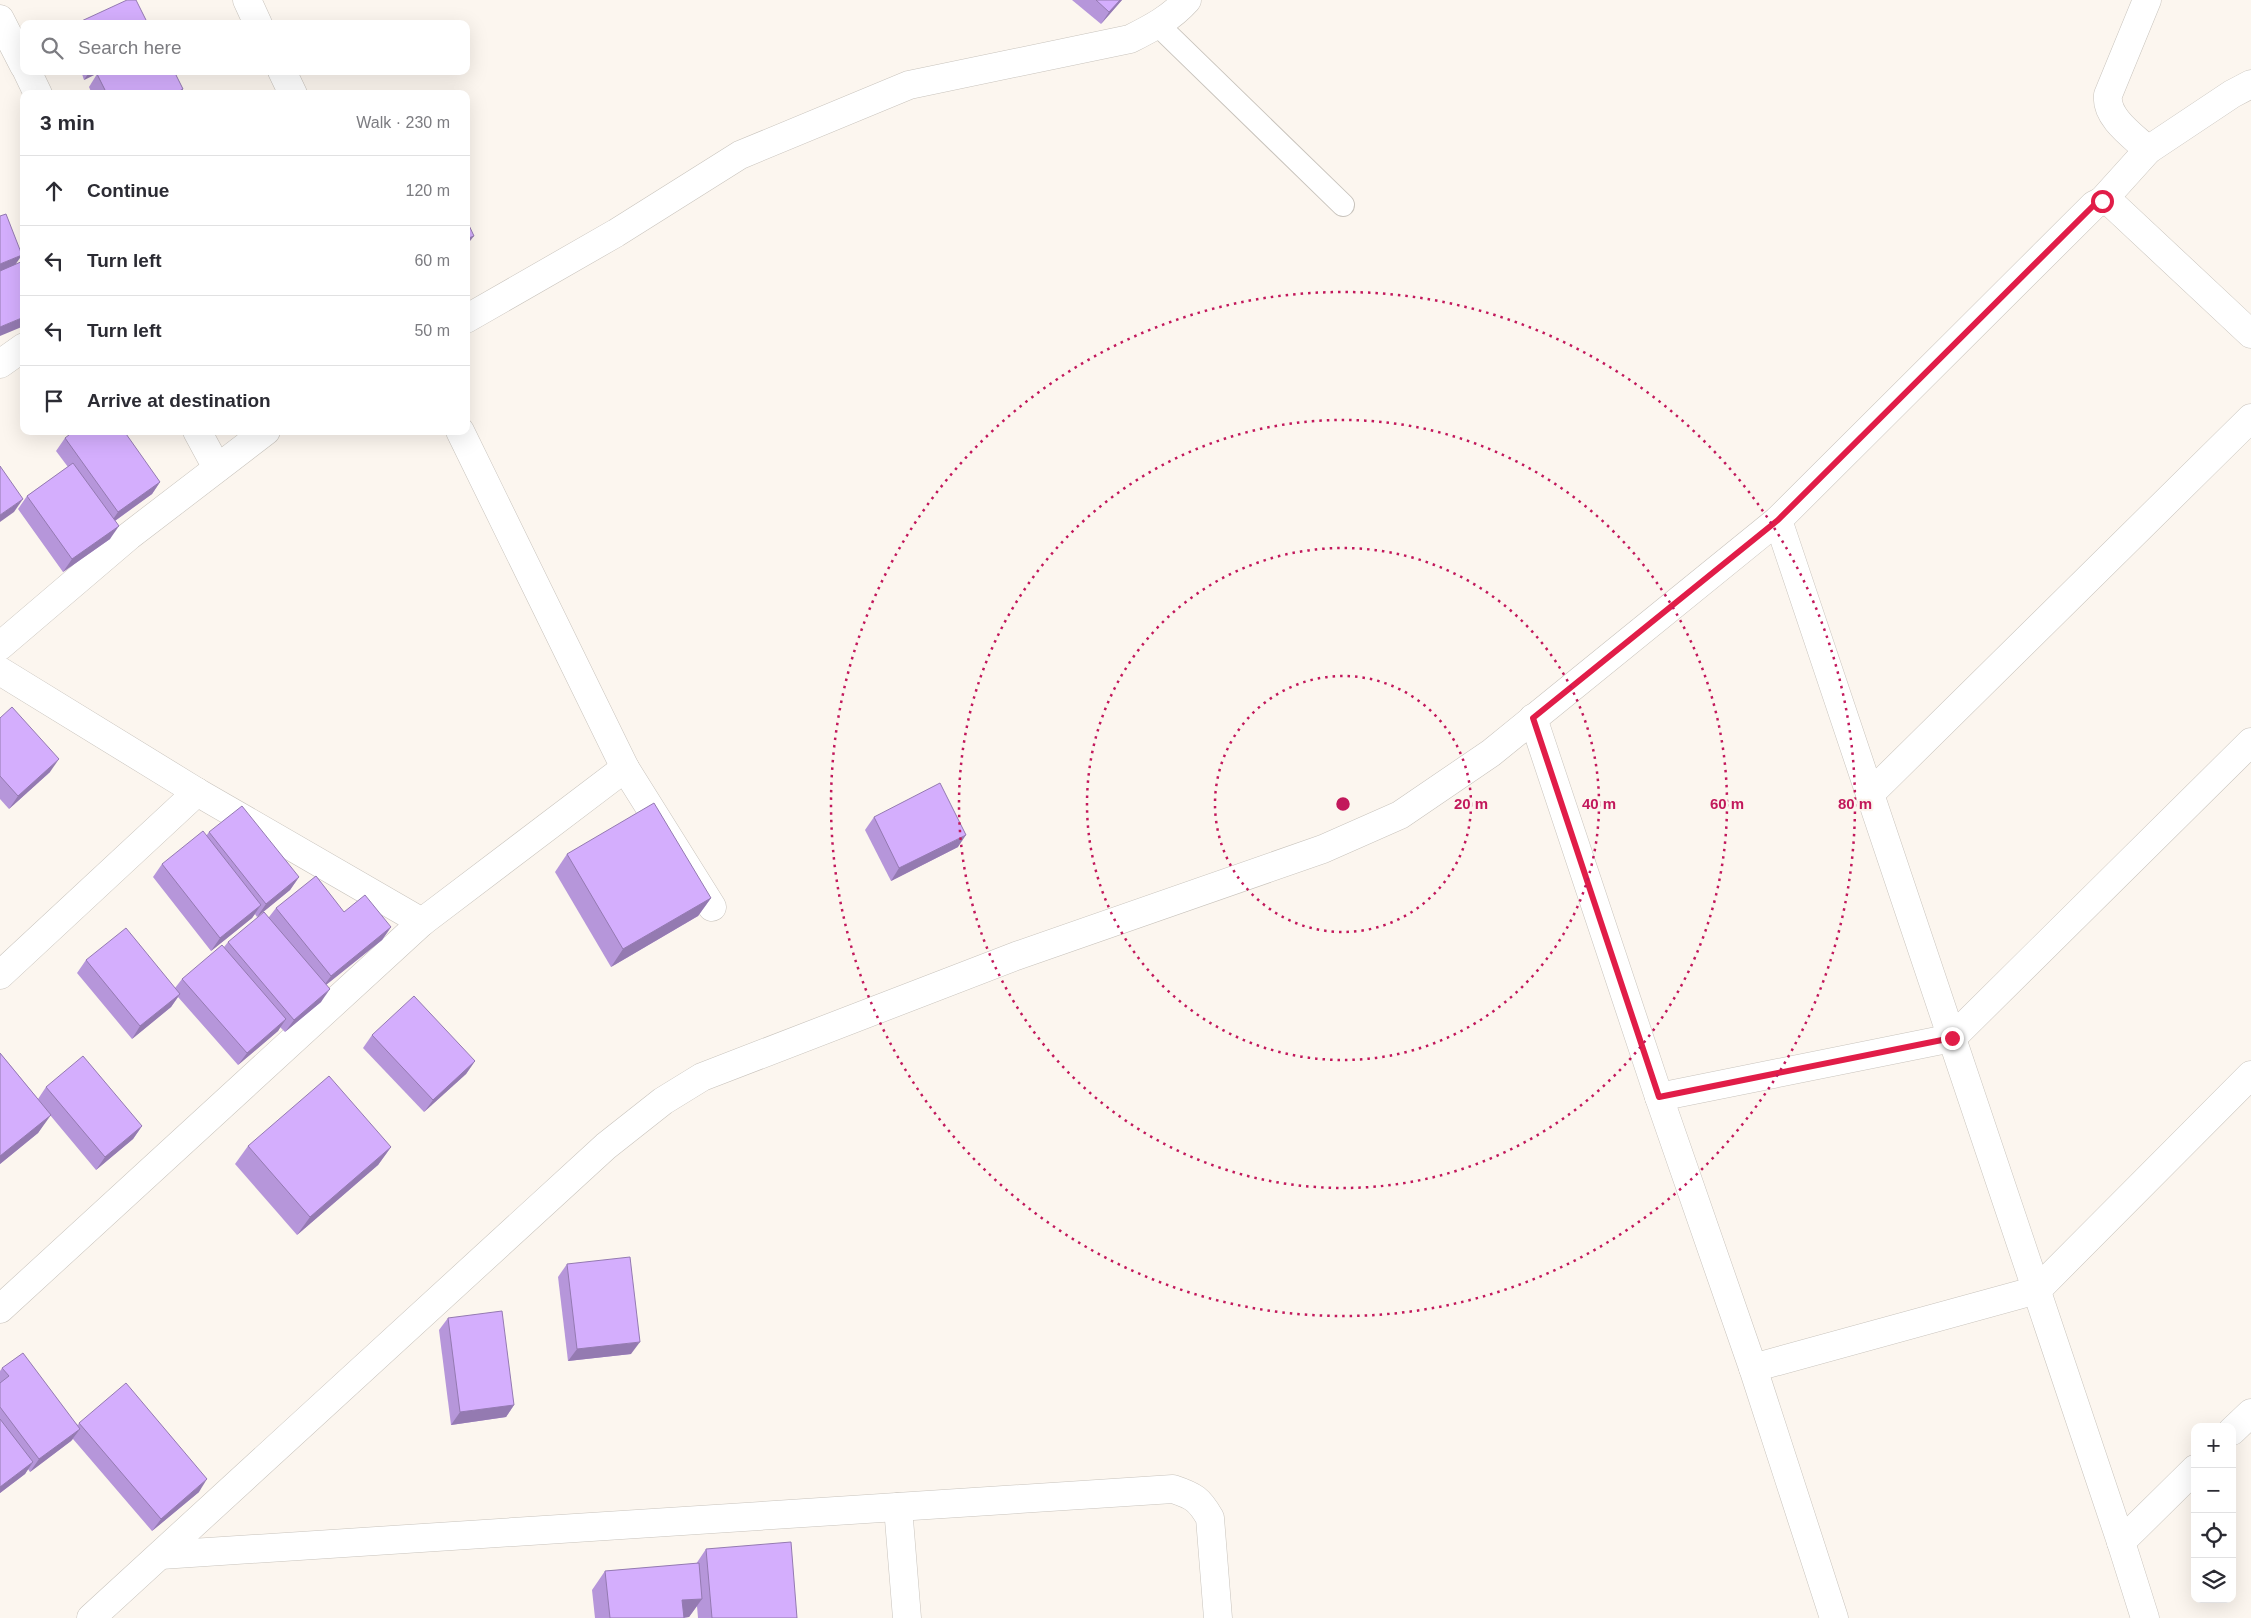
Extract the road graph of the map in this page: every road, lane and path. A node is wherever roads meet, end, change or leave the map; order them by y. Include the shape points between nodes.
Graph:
1 (247, 0) edge
2 (1188, 0) edge
3 (2147, 0) edge
4 (0, 19) edge
5 (256, 20) edge
6 (1158, 25) junction
7 (20, 58) edge
8 (28, 75) edge
9 (284, 75) edge
10 (2251, 84) edge
11 (36, 90) edge
12 (291, 90) edge
13 (2148, 150) junction
14 (2102, 201) junction
15 (1343, 205) dead end
16 (470, 317) edge
17 (2251, 334) edge
18 (20, 349) edge
19 (0, 364) edge
20 (2251, 418) edge
21 (199, 435) edge
22 (261, 435) edge
23 (462, 435) edge
24 (217, 468) junction
25 (1778, 520) junction
26 (0, 646) edge
27 (0, 671) edge
28 (1533, 718) junction
29 (2251, 742) edge
30 (625, 768) junction
31 (197, 792) junction
32 (1870, 794) junction
33 (712, 907) dead end
34 (422, 922) junction
35 (0, 975) edge
36 (1952, 1038) junction
37 (2251, 1075) edge
38 (1659, 1097) junction
39 (2037, 1290) junction
40 (0, 1309) edge
41 (1753, 1368) junction
42 (2251, 1413) edge
43 (2236, 1427) edge
44 (2191, 1473) edge
45 (898, 1507) junction
46 (2122, 1542) junction
47 (161, 1555) junction
48 (91, 1618) edge
49 (908, 1618) edge
50 (1218, 1618) edge
51 (1834, 1618) edge
52 (2145, 1618) edge

1 - 5 street
2 - 6 street
3 - 13 street via 2106,103 2112,115
4 - 7 street
6 - 15 lane
6 - 16 street via 1130,39 1097,47 910,85 740,155
8 - 11 street
9 - 12 street
10 - 13 street
13 - 14 street
14 - 17 street via 2110,202
14 - 25 street via 2094,205
18 - 19 street
20 - 32 street
21 - 24 street
22 - 24 street
23 - 30 street
24 - 26 street via 129,536
25 - 28 street
25 - 32 street
27 - 31 street
28 - 38 street
28 - 47 street via 1491,753 1400,815 1323,849 1016,956 702,1077 663,1101 606,1146
29 - 36 street
30 - 33 street
30 - 34 street
31 - 34 street
31 - 35 street
32 - 36 street
34 - 40 street
36 - 38 street
36 - 39 street
37 - 39 street
38 - 41 street
39 - 41 street
39 - 46 street
41 - 51 street
42 - 43 street
44 - 46 street
45 - 47 street
45 - 49 street
45 - 50 street via 1173,1489 1192,1495 1210,1518
46 - 52 street
47 - 48 street

